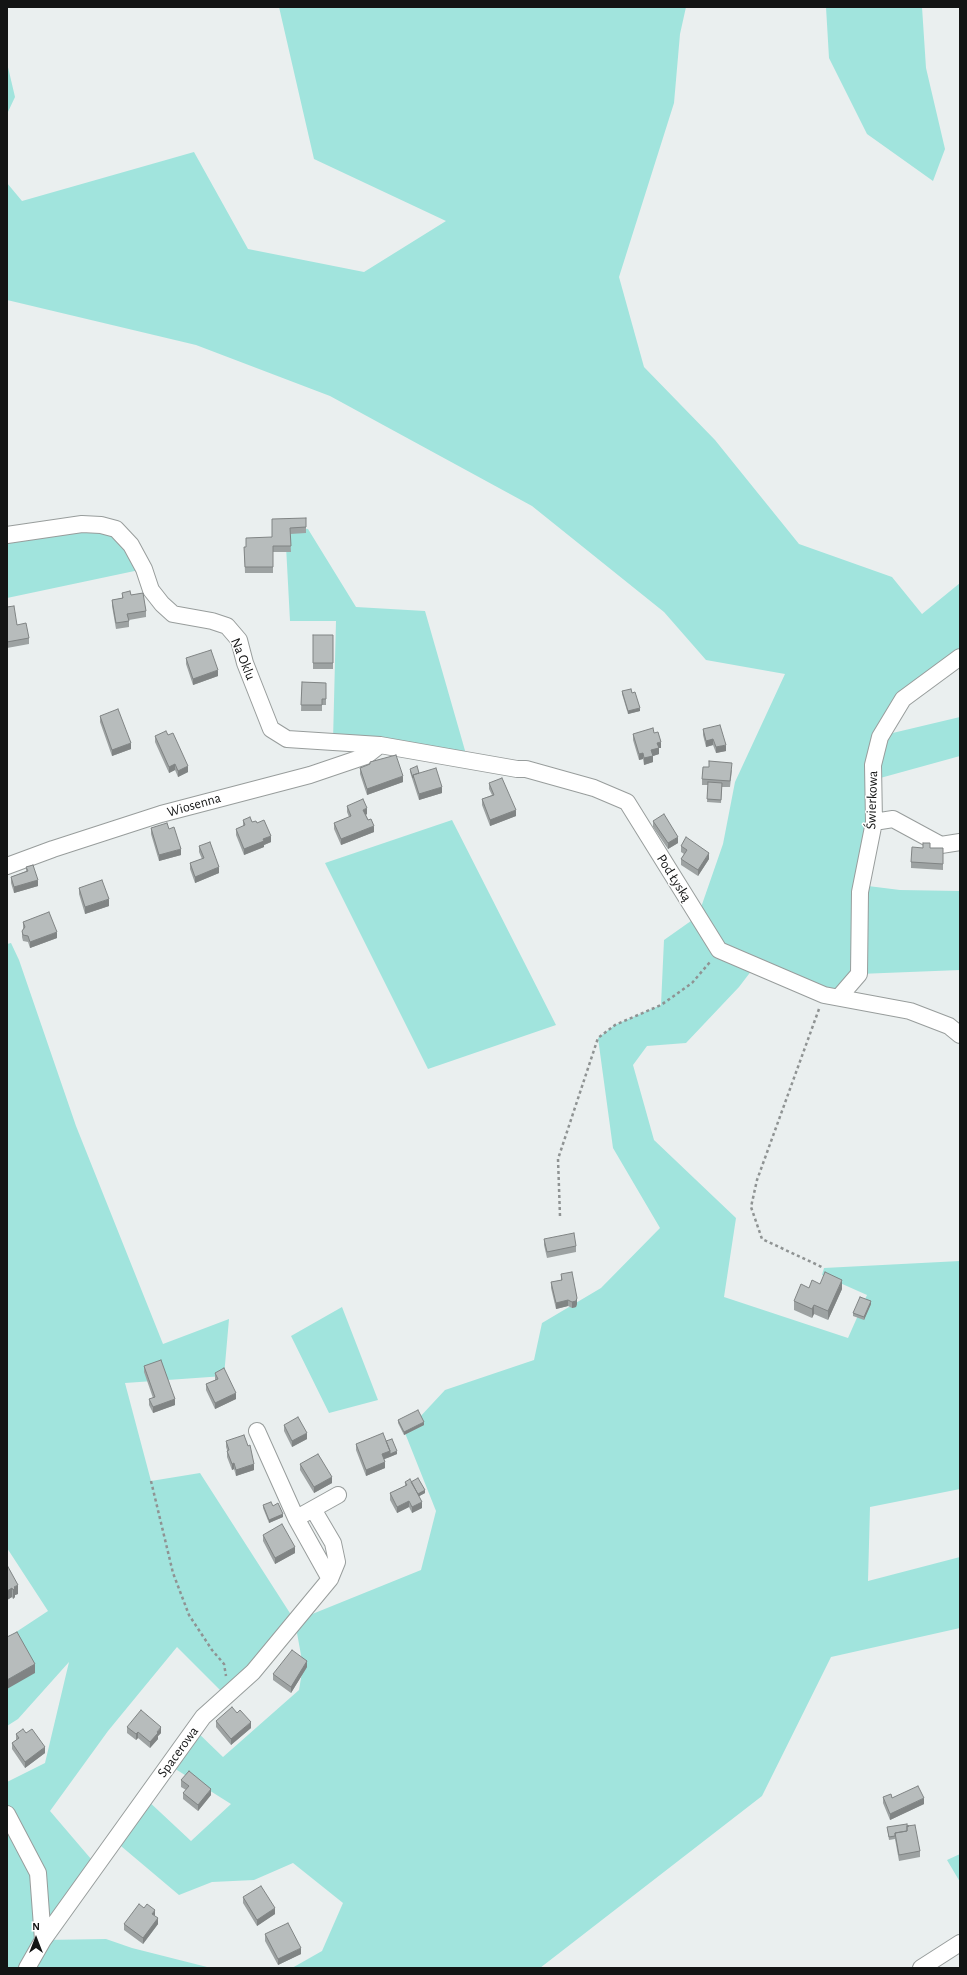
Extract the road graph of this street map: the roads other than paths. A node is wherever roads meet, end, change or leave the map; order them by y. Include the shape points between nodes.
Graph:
1 (7, 535) edge
2 (960, 657) edge
3 (380, 745) junction
4 (874, 822) junction
5 (960, 842) edge
6 (7, 866) edge
7 (840, 996) junction
8 (960, 1034) edge
9 (257, 1431) dead end
10 (338, 1495) dead end
11 (313, 1509) junction
12 (296, 1518) junction
13 (330, 1579) junction
14 (7, 1814) edge
15 (43, 1940) junction
16 (960, 1943) edge
17 (27, 1968) edge
18 (921, 1968) edge

1 - 3 street, Na Oklu via 82,524 116,529 131,545 144,569 151,590 173,614 227,626 239,640 245,663 271,729 287,739
2 - 4 street, Świerkowa via 903,699 880,737 873,765
3 - 6 street, Wiosenna via 366,756 310,775 161,814
3 - 7 street, Pod Łyską via 526,769 594,788 627,802 719,950 824,995
4 - 5 street via 893,819 941,845
4 - 7 street, Świerkowa via 860,892 859,974
7 - 8 street via 910,1011 949,1026
9 - 12 street
10 - 11 street
11 - 12 street
11 - 13 street, Spacerowa via 333,1543 337,1562
12 - 13 street
13 - 15 street, Spacerowa via 253,1672 203,1717
14 - 15 street via 38,1873
15 - 17 street, Spacerowa
16 - 18 street

